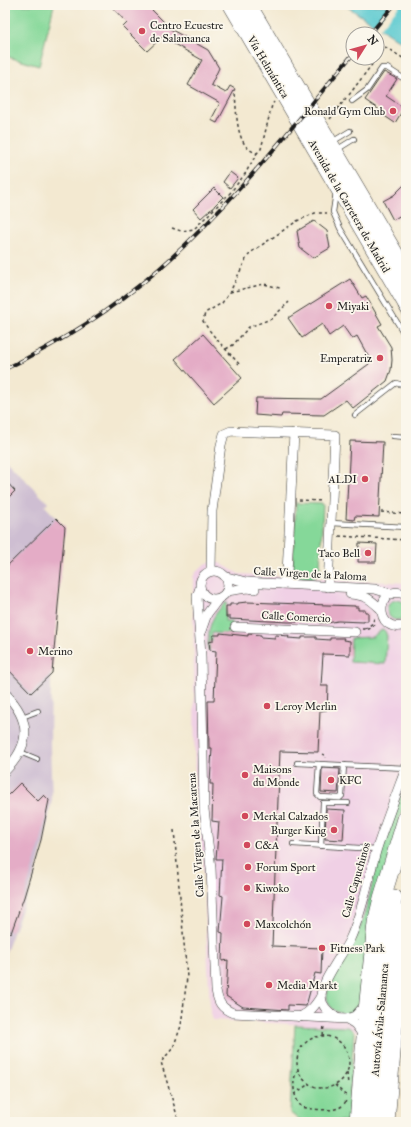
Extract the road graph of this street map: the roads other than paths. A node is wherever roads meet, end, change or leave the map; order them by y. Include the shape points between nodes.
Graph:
1 (232, 5) edge
2 (248, 5) edge
3 (406, 80) edge
4 (352, 101) dead end
5 (314, 125) junction
6 (350, 131) dead end
7 (354, 139) dead end
8 (332, 147) junction
9 (339, 189) junction
10 (362, 237) dead end
11 (406, 273) edge
12 (402, 302) edge
13 (406, 315) edge
14 (406, 337) edge
15 (406, 386) edge
16 (354, 415) dead end
17 (294, 433) junction
18 (393, 436) dead end
19 (406, 437) edge
20 (331, 523) junction
21 (406, 527) edge
22 (211, 570) junction
23 (227, 577) junction
24 (282, 584) junction
25 (328, 587) junction
26 (200, 588) junction
27 (227, 591) junction
28 (391, 594) junction
29 (405, 594) edge
30 (218, 599) junction
31 (381, 609) junction
32 (235, 627) dead end
33 (403, 630) edge
34 (200, 632) junction
35 (356, 632) dead end
36 (5, 693) edge
37 (38, 711) dead end
38 (22, 717) junction
39 (20, 752) junction
40 (37, 759) dead end
41 (297, 763) dead end
42 (318, 764) junction
43 (344, 765) junction
44 (406, 768) edge
45 (5, 771) edge
46 (348, 804) dead end
47 (406, 819) edge
48 (293, 844) dead end
49 (320, 846) junction
50 (406, 848) edge
51 (377, 849) junction
52 (406, 912) edge
53 (321, 996) junction
54 (368, 1001) junction
55 (300, 1017) junction
56 (337, 1018) junction
57 (347, 1020) junction
58 (365, 1038) junction
59 (358, 1122) edge
60 (372, 1122) edge
61 (386, 1122) edge

1 - 5 highway, Vía Helmántica via 282,91
2 - 5 highway, Vía Helmántica
3 - 4 lane via 387,68 382,68 367,90
5 - 8 highway, Avenida de la Carretera de Madrid
5 - 9 highway, Avenida de la Carretera de Madrid
6 - 8 lane
7 - 8 lane
8 - 11 highway, Avenida de la Carretera de Madrid
9 - 10 lane
9 - 12 highway, Avenida de la Carretera de Madrid
9 - 14 lane via 334,200 333,212 340,228
12 - 13 lane
15 - 16 lane via 396,383
17 - 20 street via 335,435
17 - 22 street via 231,431 222,437 212,511
17 - 24 street via 287,573
18 - 19 lane
20 - 21 lane
20 - 25 street
22 - 23 street via 217,570
22 - 26 street via 202,577
23 - 24 street, Calle Virgen de la Paloma via 246,582
23 - 27 street
24 - 25 street, Calle Virgen de la Paloma
25 - 28 street, Calle Virgen de la Paloma via 376,589
26 - 30 street via 210,599
26 - 34 street, Calle Virgen de la Macarena via 197,596
27 - 30 street
27 - 31 street, Calle Virgen de la Paloma via 247,588 360,594
28 - 29 street, Calle Virgen de la Paloma
28 - 31 street via 382,603
30 - 34 street, Calle Virgen de la Macarena via 207,614
31 - 33 street, Calle Virgen de la Paloma via 386,621
32 - 35 street, Calle Comercio
34 - 55 street, Calle Virgen de la Macarena via 204,808 211,868 218,1002 225,1010 233,1013
36 - 38 street
37 - 38 lane
38 - 39 street via 25,734
39 - 40 lane
39 - 45 street
41 - 42 lane
42 - 43 lane
42 - 43 lane via 317,794 320,798 342,796
43 - 44 lane
44 - 51 street, Calle Capuchinos
46 - 49 lane via 323,803
47 - 54 highway via 376,923
48 - 49 lane
49 - 51 lane
50 - 60 highway, Autovía Ávila-Salamanca via 389,918
51 - 53 street, Calle Capuchinos via 350,940 325,983
52 - 61 highway, Autovía Ávila-Salamanca
53 - 55 street, Calle Capuchinos via 313,1008
53 - 56 street via 329,1013
54 - 57 street via 355,1016
54 - 58 highway
55 - 56 street
56 - 57 street
57 - 58 street via 359,1028
58 - 59 highway

